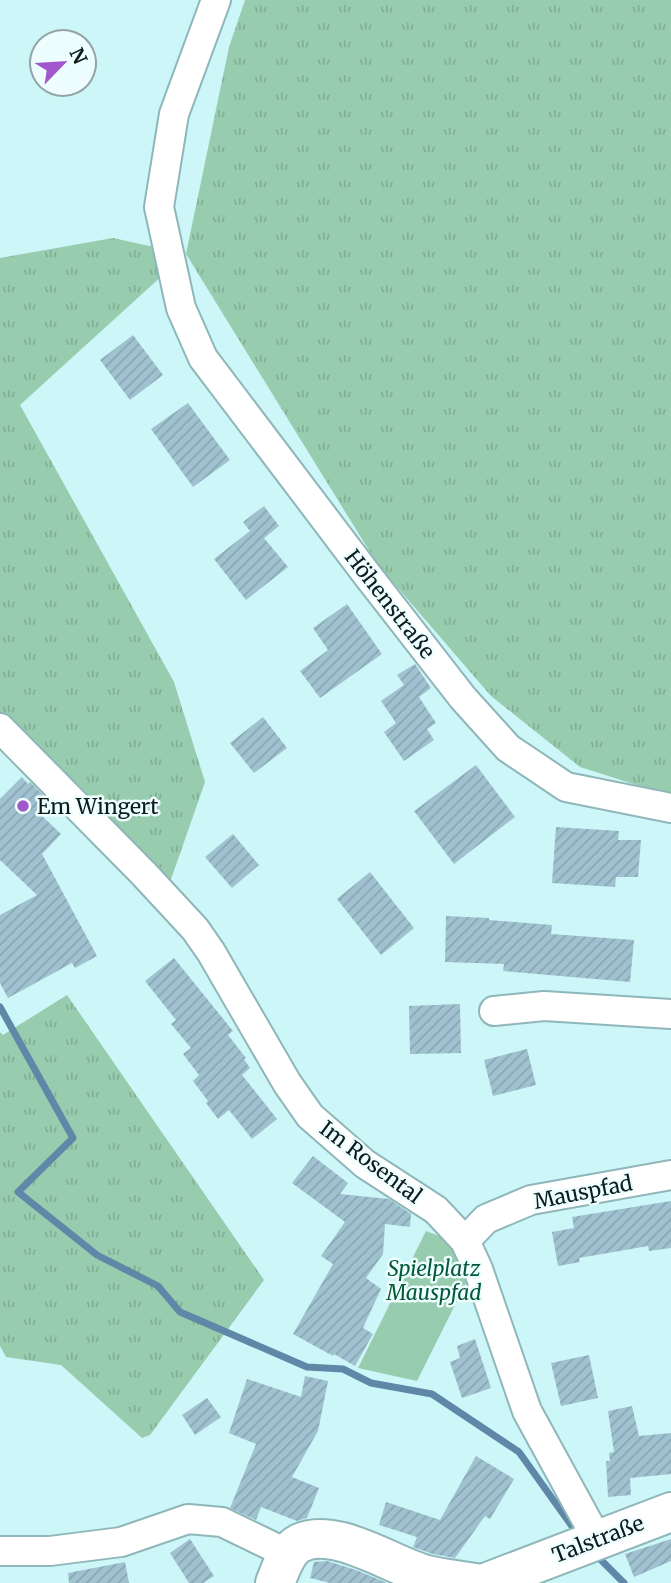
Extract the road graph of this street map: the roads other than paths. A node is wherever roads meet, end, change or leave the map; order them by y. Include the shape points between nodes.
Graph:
1 (216, 0) edge
2 (0, 728) edge
3 (671, 808) edge
4 (494, 1011) dead end
5 (671, 1014) edge
6 (671, 1175) edge
7 (465, 1241) junction
8 (671, 1512) edge
9 (597, 1539) junction
10 (0, 1551) edge
11 (281, 1568) edge
12 (475, 1583) edge
13 (485, 1583) edge

1 - 3 street, Höhenstraße via 174,114 159,207 181,308 203,358 463,698 508,748 566,787
2 - 7 street, Im Rosental via 195,929 310,1116 365,1164 436,1210
4 - 5 street via 544,1006
6 - 7 street, Mauspfad via 531,1200 486,1219
7 - 9 street, Im Rosental via 527,1411
8 - 9 main road, Talstraße
9 - 13 main road, Talstraße
10 - 11 street via 50,1551 121,1542 188,1519 222,1522
11 - 12 main road via 299,1544 336,1540 427,1575

